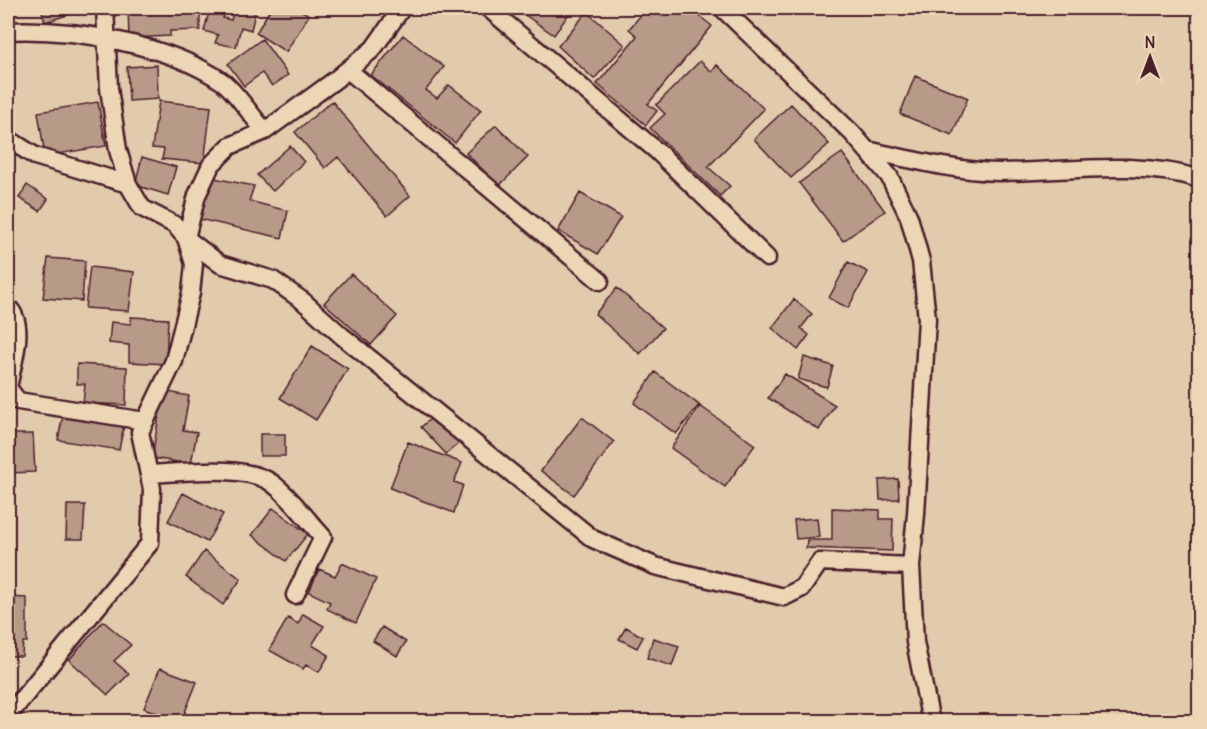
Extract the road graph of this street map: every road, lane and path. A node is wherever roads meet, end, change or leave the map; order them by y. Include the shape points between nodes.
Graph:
1 (105, 8) edge
2 (402, 8) edge
3 (488, 8) edge
4 (722, 8) edge
5 (8, 31) edge
6 (106, 39) junction
7 (348, 70) junction
8 (265, 131) junction
9 (8, 139) edge
10 (867, 150) junction
11 (1200, 179) edge
12 (128, 184) junction
13 (186, 238) junction
14 (767, 258) dead end
15 (600, 281) dead end
16 (8, 307) edge
17 (146, 421) junction
18 (149, 474) junction
19 (911, 566) junction
20 (295, 595) dead end
21 (8, 716) edge
22 (931, 722) edge

1 - 6 street
2 - 7 street via 373,49
3 - 14 street via 657,151
4 - 10 street
5 - 6 street
6 - 8 street via 174,56 224,83
6 - 12 street via 118,150
7 - 8 street
7 - 15 street
8 - 13 street via 230,146 211,165 197,195
9 - 12 street via 35,156
10 - 11 street via 929,164 996,172 1133,168
10 - 19 street via 889,176 909,217 921,261 927,318
12 - 13 street via 142,208 175,225
13 - 17 street via 194,264 190,293 174,361
13 - 19 street via 220,264 273,280 303,301 593,539 655,566 784,597 802,588 820,562
16 - 17 street via 19,327 8,387 18,401
17 - 18 street via 140,432
18 - 20 street via 231,471 271,483 323,537
18 - 21 street via 150,543
19 - 22 street via 915,642

